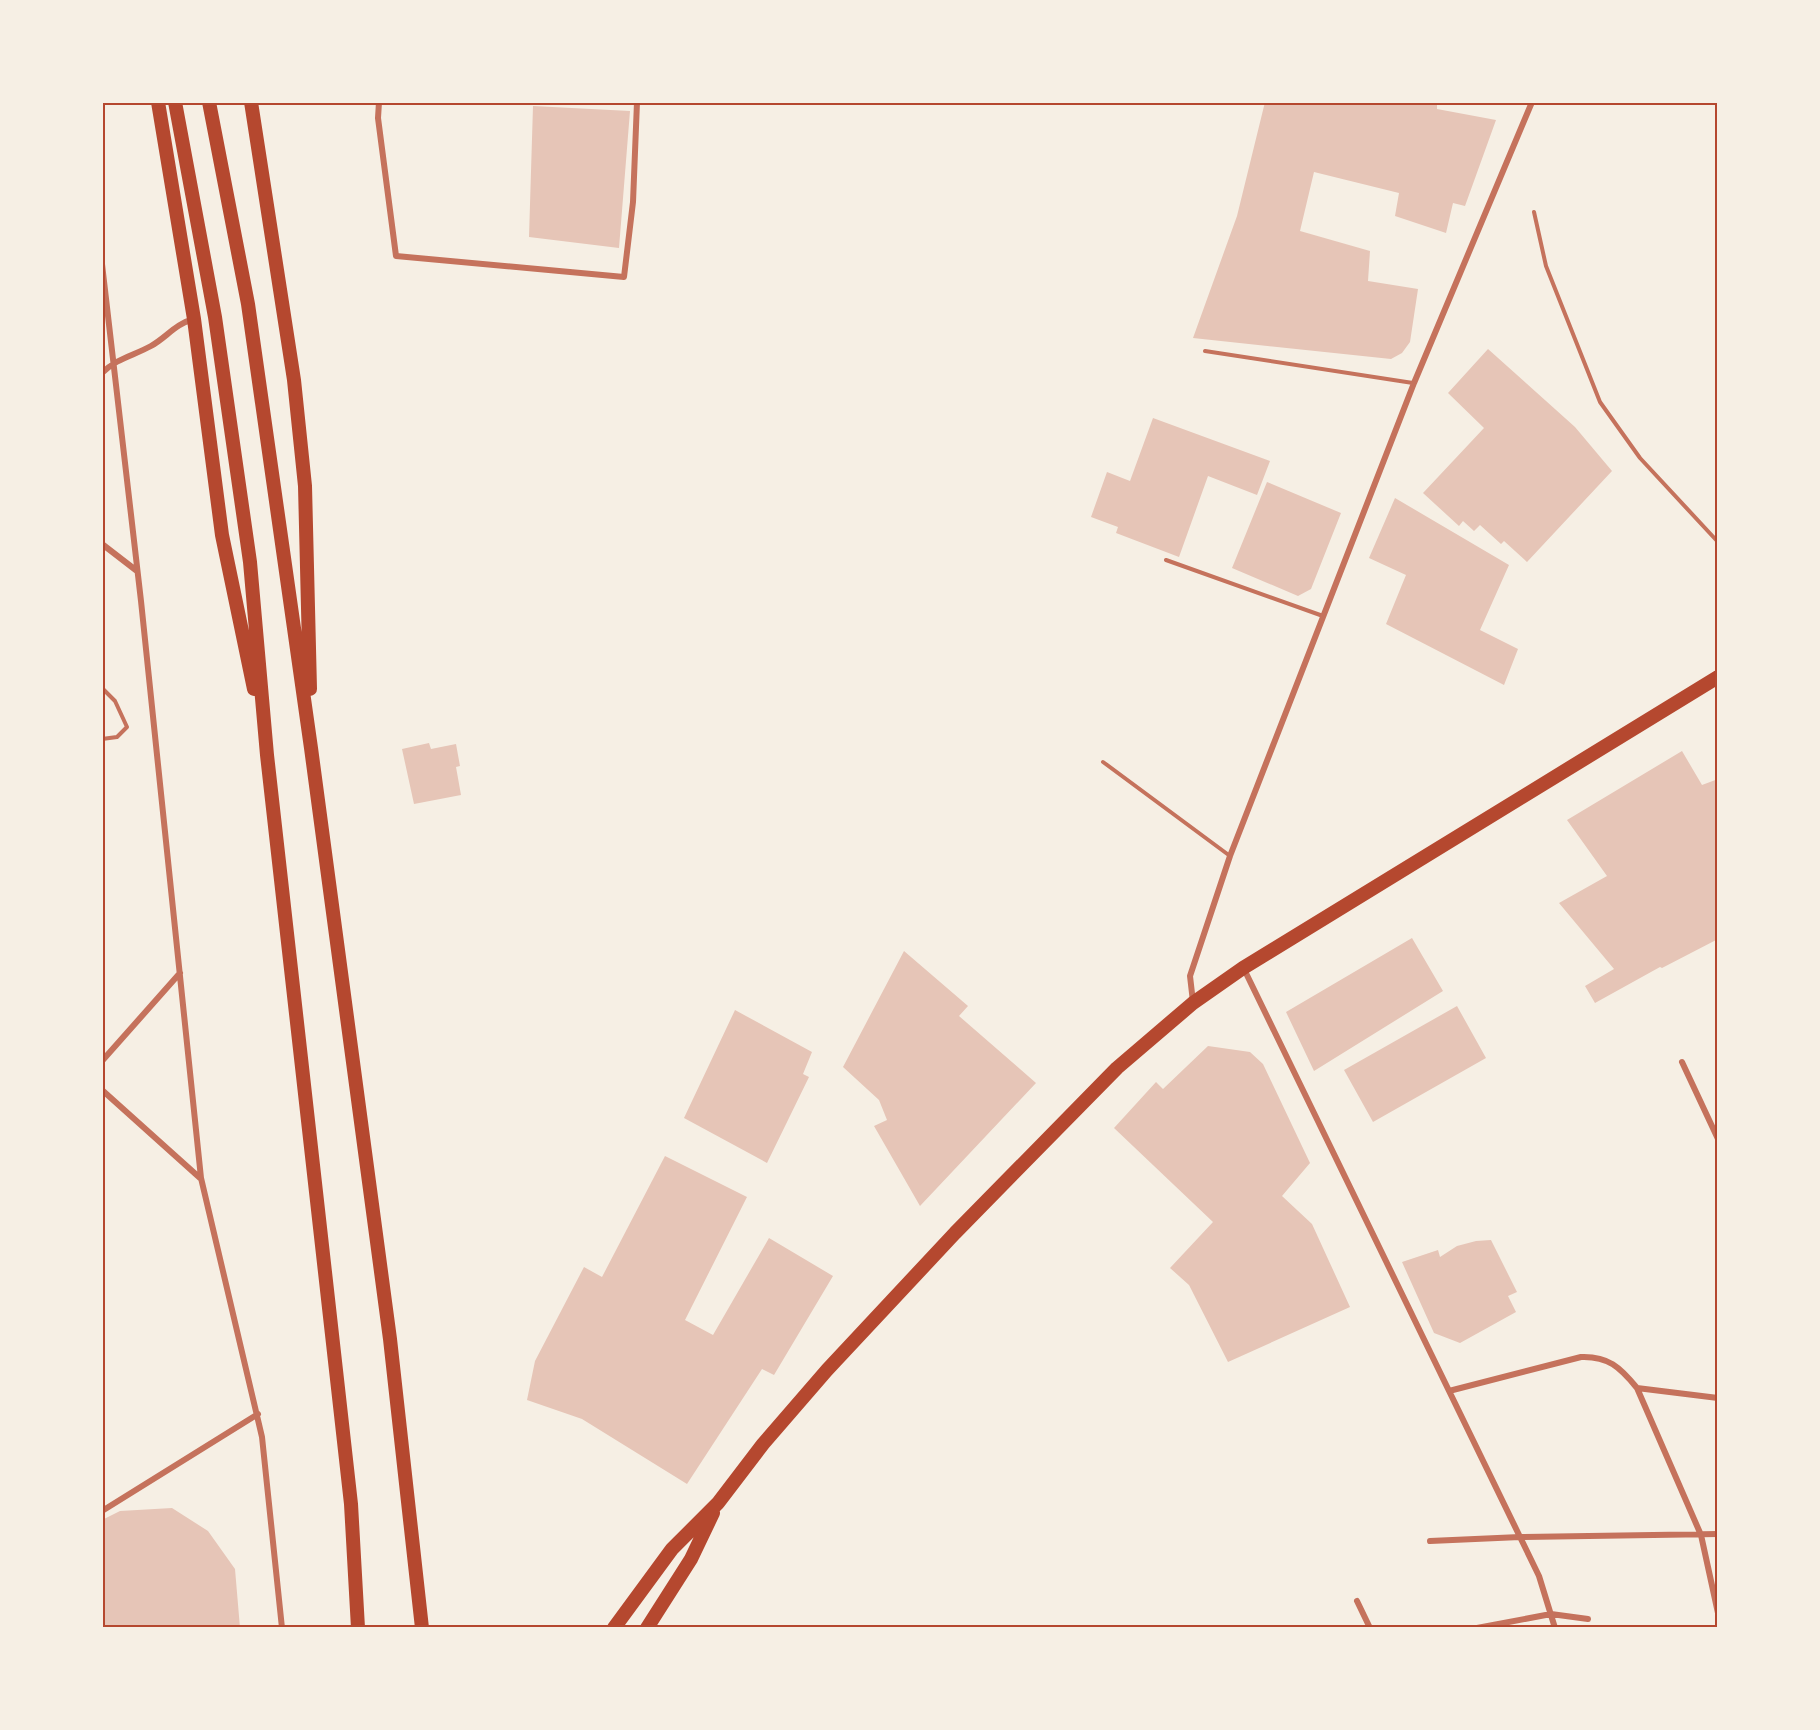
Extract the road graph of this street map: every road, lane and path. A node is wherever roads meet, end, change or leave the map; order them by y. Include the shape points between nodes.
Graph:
1 (158, 102) edge
2 (175, 102) edge
3 (209, 102) edge
4 (251, 102) edge
5 (379, 102) edge
6 (637, 102) edge
7 (1532, 102) edge
8 (1534, 212) dead end
9 (102, 264) edge
10 (194, 319) junction
11 (1205, 351) dead end
12 (113, 362) junction
13 (102, 373) edge
14 (1414, 383) junction
15 (1718, 542) edge
16 (102, 544) edge
17 (1166, 560) dead end
18 (138, 572) junction
19 (1324, 616) junction
20 (1718, 677) edge
21 (102, 688) edge
22 (102, 739) edge
23 (311, 748) junction
24 (267, 755) junction
25 (1103, 762) dead end
26 (1230, 856) junction
27 (1243, 968) junction
28 (180, 973) junction
29 (1193, 1003) junction
30 (102, 1061) edge
31 (1682, 1062) dead end
32 (102, 1090) edge
33 (1718, 1139) edge
34 (201, 1178) junction
35 (1636, 1388) junction
36 (1449, 1391) junction
37 (1718, 1398) edge
38 (258, 1414) junction
39 (718, 1503) junction
40 (102, 1511) edge
41 (1718, 1534) edge
42 (1701, 1535) junction
43 (1520, 1537) junction
44 (1430, 1541) dead end
45 (1357, 1601) dead end
46 (1718, 1609) edge
47 (1551, 1614) junction
48 (1588, 1619) dead end
49 (282, 1628) edge
50 (358, 1628) edge
51 (422, 1628) edge
52 (614, 1628) edge
53 (647, 1628) edge
54 (1370, 1628) edge
55 (1478, 1628) edge
56 (1555, 1628) edge

1 - 10 main road
2 - 24 main road via 216,317 250,562
3 - 23 main road via 248,304
4 - 23 main road via 294,380 305,486
5 - 6 street via 396,256 624,277 633,202
7 - 14 street
8 - 15 lane via 1546,266 1600,402 1640,458
9 - 12 street
10 - 12 street via 181,322 152,345
10 - 24 main road via 222,535
11 - 14 lane
12 - 13 street
12 - 18 street
14 - 19 street
16 - 18 street
17 - 19 lane
18 - 28 street
19 - 26 street
20 - 27 main road
21 - 22 lane via 115,701 127,727 117,737
23 - 51 main road via 390,1339
24 - 50 main road via 351,1504
25 - 26 lane
26 - 29 street via 1190,976
27 - 29 main road
27 - 36 street
28 - 30 street
28 - 34 street
29 - 39 main road via 1117,1068 955,1233 827,1370
31 - 33 street
32 - 34 street
34 - 38 street
35 - 36 street via 1623,1371 1597,1356
35 - 37 street
35 - 42 street
36 - 43 street
38 - 40 street
38 - 49 street via 266,1458
39 - 52 main road via 672,1549
39 - 53 main road via 692,1559
41 - 42 street
42 - 43 street
42 - 46 street
43 - 44 street
43 - 47 street via 1539,1576
45 - 54 street
47 - 48 street
47 - 55 street
47 - 56 street

